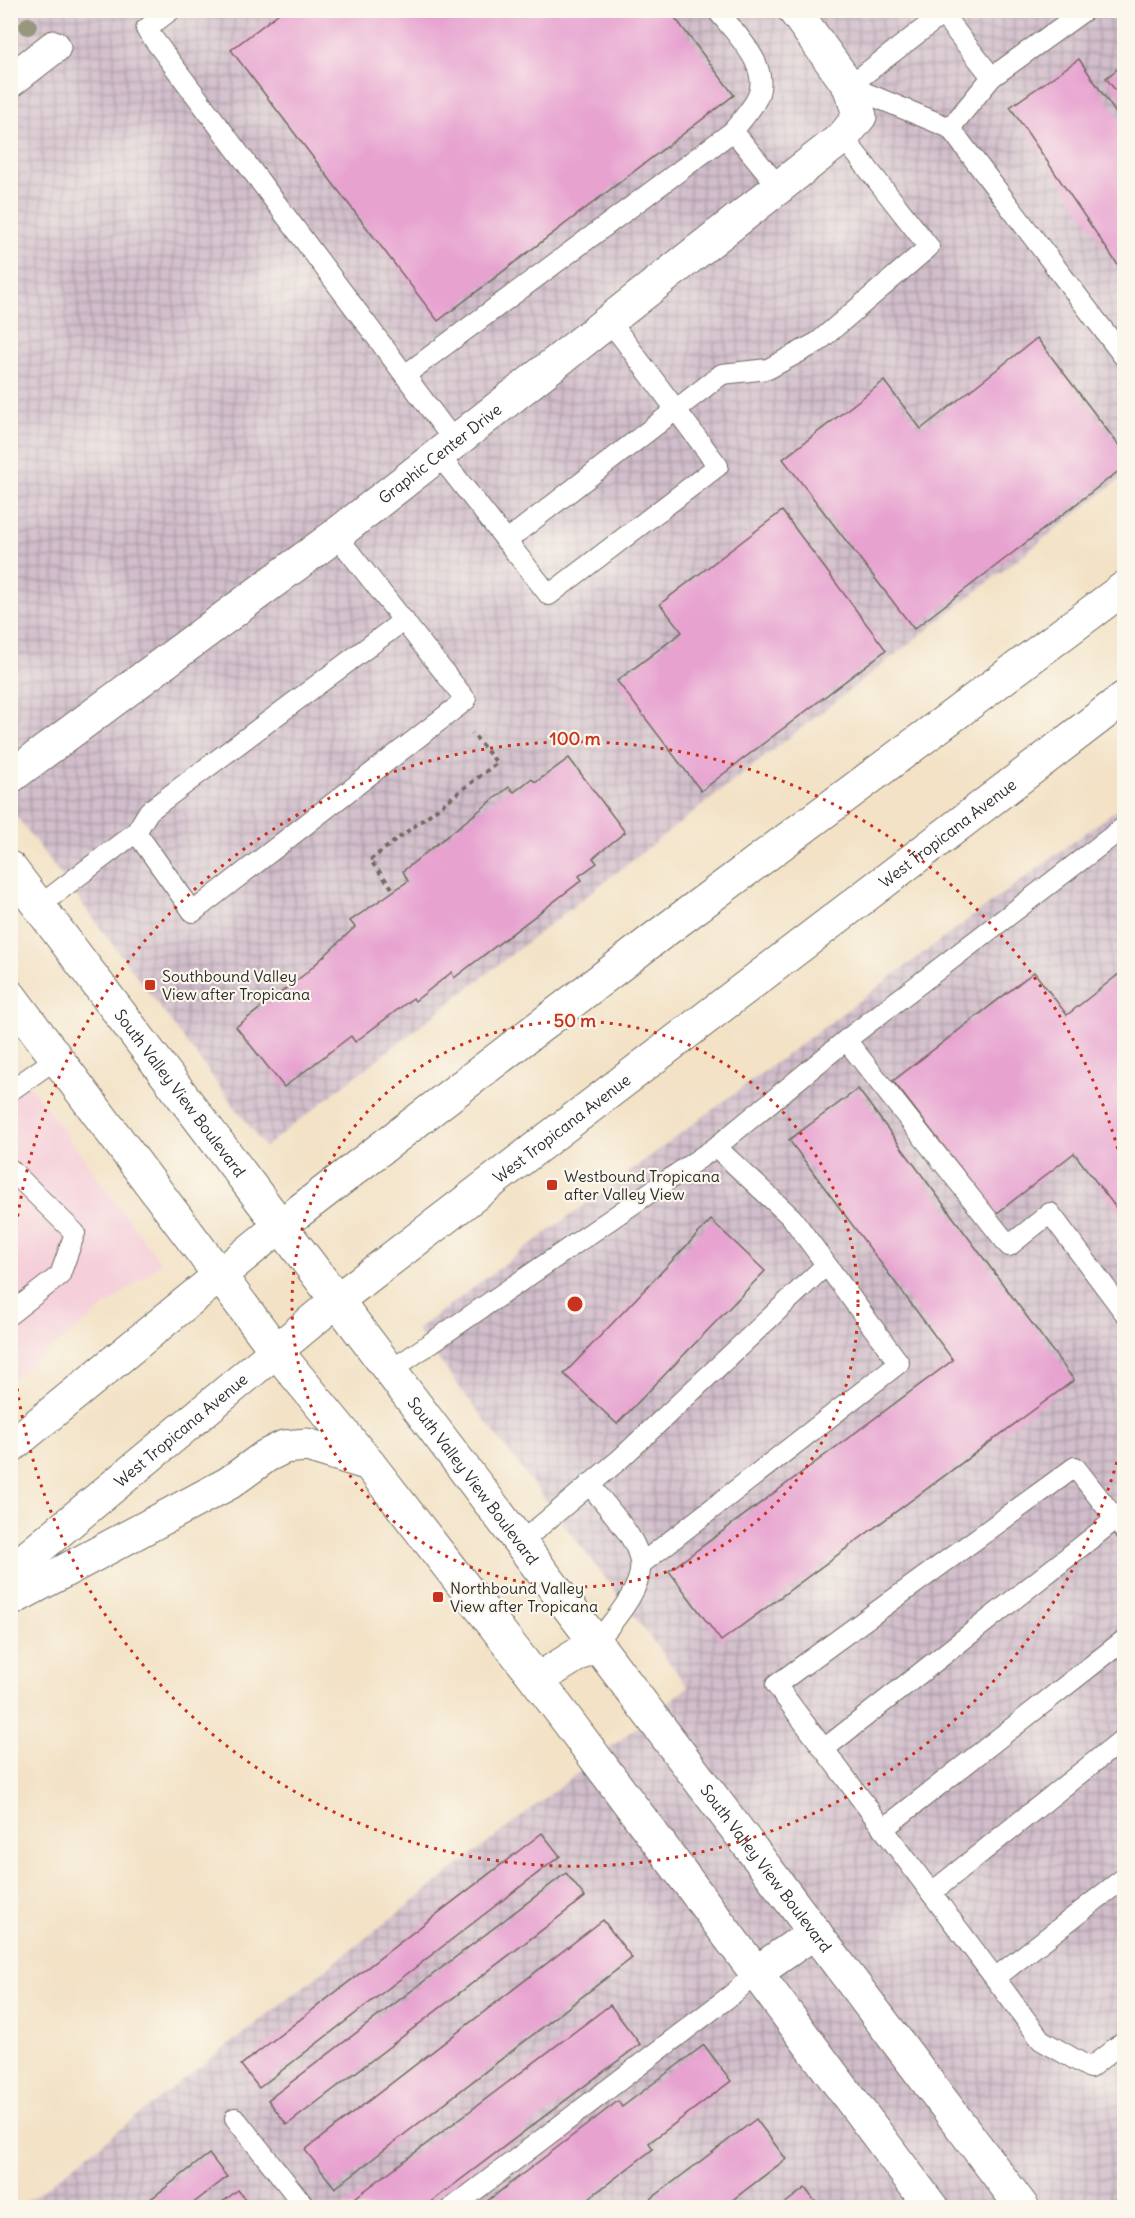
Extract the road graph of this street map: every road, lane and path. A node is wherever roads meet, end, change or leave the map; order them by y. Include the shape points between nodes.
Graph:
1 (171, 10) edge
2 (717, 10) edge
3 (794, 10) edge
4 (1085, 10) edge
5 (943, 12) edge
6 (54, 47) dead end
7 (992, 77) junction
8 (10, 81) edge
9 (849, 86) junction
10 (852, 126) junction
11 (950, 128) junction
12 (733, 131) junction
13 (778, 187) junction
14 (609, 320) junction
15 (1125, 357) edge
16 (405, 375) junction
17 (676, 409) junction
18 (446, 448) junction
19 (336, 534) junction
20 (506, 541) junction
21 (1125, 588) edge
22 (404, 620) junction
23 (1125, 698) edge
24 (497, 763) dead end
25 (10, 777) edge
26 (1125, 827) edge
27 (136, 832) junction
28 (10, 868) edge
29 (392, 888) dead end
30 (39, 906) junction
31 (10, 996) edge
32 (846, 1040) junction
33 (57, 1058) junction
34 (10, 1091) edge
35 (716, 1147) junction
36 (10, 1169) edge
37 (280, 1226) junction
38 (826, 1265) junction
39 (219, 1274) junction
40 (336, 1301) junction
41 (1125, 1312) edge
42 (10, 1314) edge
43 (277, 1352) junction
44 (390, 1371) junction
45 (12, 1444) edge
46 (369, 1464) junction
47 (589, 1484) junction
48 (1120, 1525) edge
49 (520, 1542) junction
50 (641, 1564) junction
51 (10, 1572) edge
52 (10, 1600) edge
53 (1125, 1640) edge
54 (596, 1643) junction
55 (537, 1680) junction
56 (1125, 1738) edge
57 (824, 1749) junction
58 (883, 1828) junction
59 (1125, 1878) edge
60 (932, 1893) junction
61 (815, 1932) junction
62 (757, 1972) junction
63 (995, 1978) junction
64 (1125, 2041) edge
65 (235, 2118) dead end
66 (306, 2208) edge
67 (452, 2208) edge
68 (932, 2208) edge
69 (1023, 2208) edge

1 - 16 lane via 147,29
2 - 12 lane via 760,68 762,83 756,100
3 - 9 main road
4 - 7 lane
5 - 7 lane
5 - 9 lane
6 - 8 main road
7 - 11 lane
9 - 10 main road
9 - 11 lane
10 - 13 main road, Graphic Center Drive
10 - 17 lane via 929,247 818,342 768,369 722,374
11 - 15 lane
12 - 13 lane
12 - 16 lane
13 - 14 main road, Graphic Center Drive
14 - 17 lane
14 - 18 main road, Graphic Center Drive
16 - 18 lane
17 - 20 lane
17 - 20 lane via 718,466 549,595
18 - 19 main road, Graphic Center Drive
18 - 20 lane
19 - 22 lane
19 - 25 main road, Graphic Center Drive
21 - 37 main road via 659,935
22 - 27 lane via 149,811
22 - 27 lane via 466,700 193,912
23 - 40 main road, West Tropicana Avenue
24 - 29 path via 370,860
26 - 32 lane
27 - 30 lane
28 - 30 main road, South Valley View Boulevard
30 - 37 main road, South Valley View Boulevard
31 - 33 main road
32 - 35 lane
32 - 41 lane via 1009,1246 1050,1213
33 - 34 lane
33 - 39 main road
35 - 38 lane via 792,1218
35 - 44 lane
36 - 42 lane via 75,1233 60,1275
37 - 39 main road
37 - 40 main road, South Valley View Boulevard
38 - 47 lane
38 - 50 lane via 899,1363
39 - 43 main road
39 - 45 main road
40 - 43 main road, West Tropicana Avenue
40 - 44 main road, South Valley View Boulevard
43 - 46 main road
43 - 51 main road, West Tropicana Avenue
44 - 49 main road, South Valley View Boulevard
46 - 52 main road via 307,1444 284,1447 229,1483
46 - 55 main road
47 - 49 lane
47 - 50 lane via 625,1528 639,1550
48 - 57 lane
48 - 57 lane via 1074,1467 776,1685
49 - 54 main road, South Valley View Boulevard
50 - 54 lane via 634,1594
53 - 58 lane
54 - 55 main road
54 - 61 main road, South Valley View Boulevard
55 - 62 main road
56 - 60 lane
57 - 58 lane
58 - 60 lane
59 - 63 lane
60 - 63 lane
61 - 62 main road
61 - 69 main road, South Valley View Boulevard
62 - 67 lane
62 - 68 main road
63 - 64 lane via 1041,2040 1090,2068
65 - 66 lane

